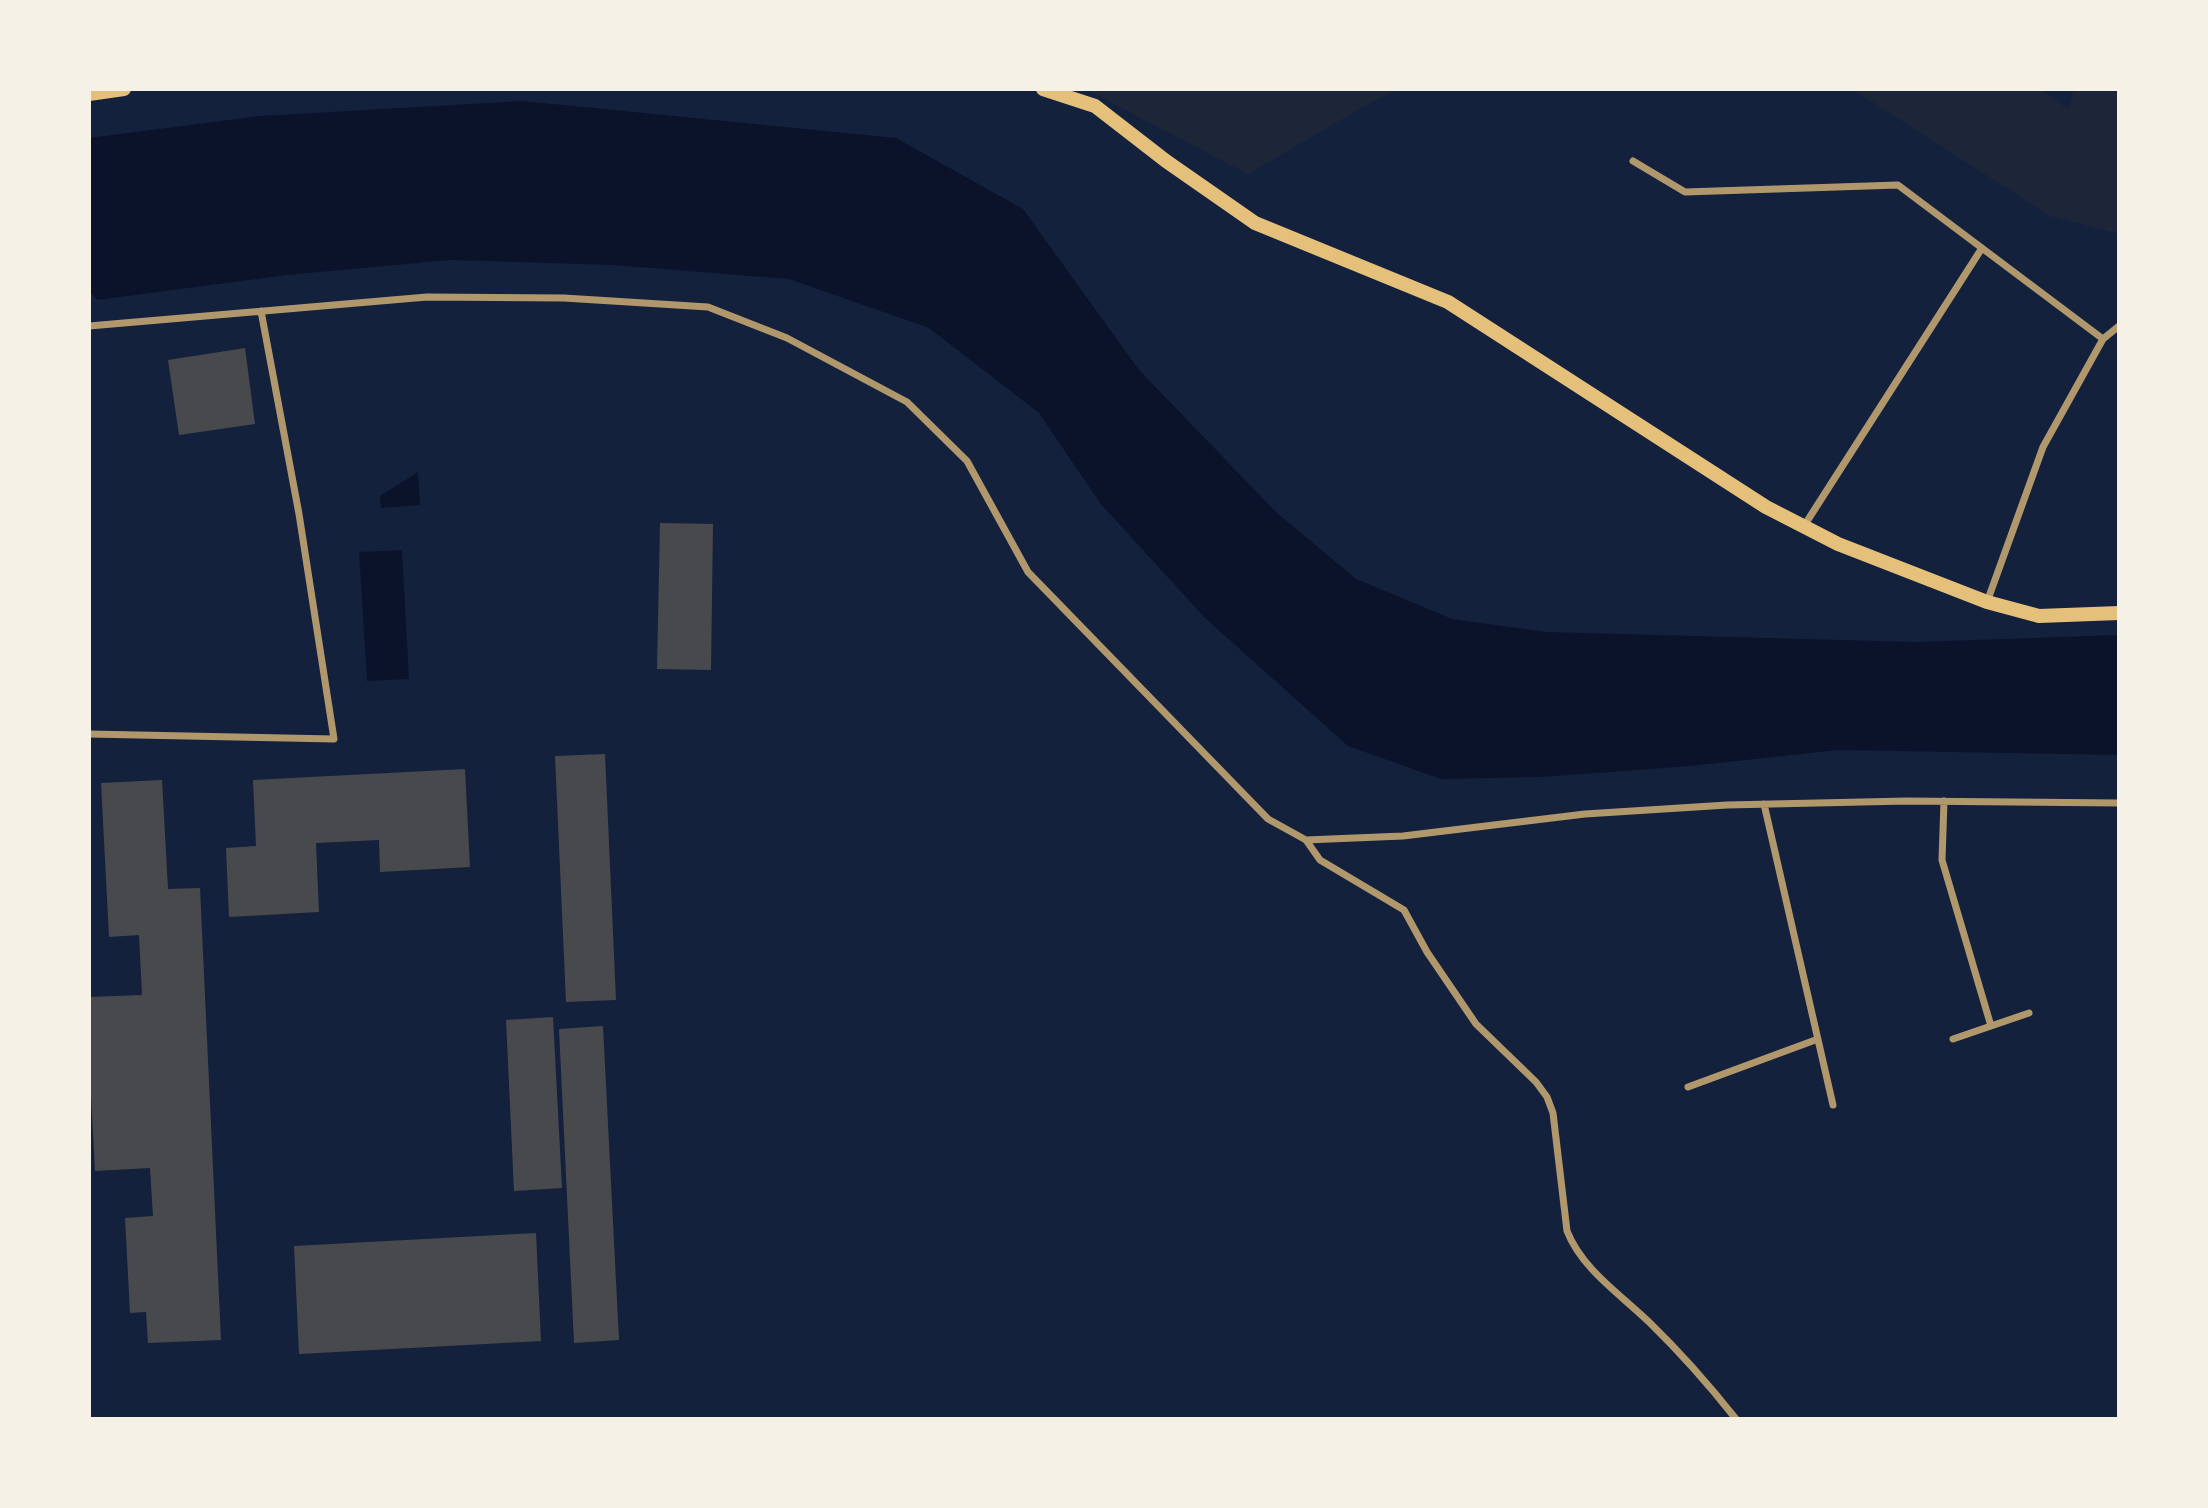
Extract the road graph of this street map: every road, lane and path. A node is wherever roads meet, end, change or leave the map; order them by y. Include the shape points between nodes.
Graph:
1 (124, 89) edge
2 (1043, 89) edge
3 (89, 94) edge
4 (1633, 161) dead end
5 (1982, 248) junction
6 (261, 311) junction
7 (89, 326) edge
8 (2119, 326) edge
9 (2103, 339) junction
10 (1804, 526) junction
11 (1987, 602) junction
12 (2119, 613) edge
13 (89, 734) edge
14 (1944, 802) junction
15 (2119, 803) edge
16 (1764, 804) junction
17 (1306, 840) junction
18 (2029, 1013) dead end
19 (1991, 1026) junction
20 (1818, 1039) junction
21 (1953, 1039) dead end
22 (1688, 1087) dead end
23 (1833, 1105) dead end
24 (1736, 1419) edge

1 - 3 main road
2 - 10 main road via 1095,106 1255,223 1448,302 1755,500
4 - 5 street via 1685,192 1898,185
5 - 9 street
5 - 10 street
6 - 7 street
6 - 13 street via 334,739
6 - 17 street via 427,297 564,298 708,307 821,355 907,401 967,461 1028,572 1268,819
8 - 9 street
9 - 11 street via 2043,447
10 - 11 main road via 1838,544
11 - 12 main road via 2039,617
14 - 15 street
14 - 16 street
14 - 19 street via 1942,860
16 - 17 street via 1585,814 1403,836
16 - 20 street
17 - 24 street via 1320,860 1404,909 1476,1024 1536,1082 1553,1113 1567,1231 1574,1247 1703,1378
18 - 19 street
19 - 21 street
20 - 22 street
20 - 23 street

